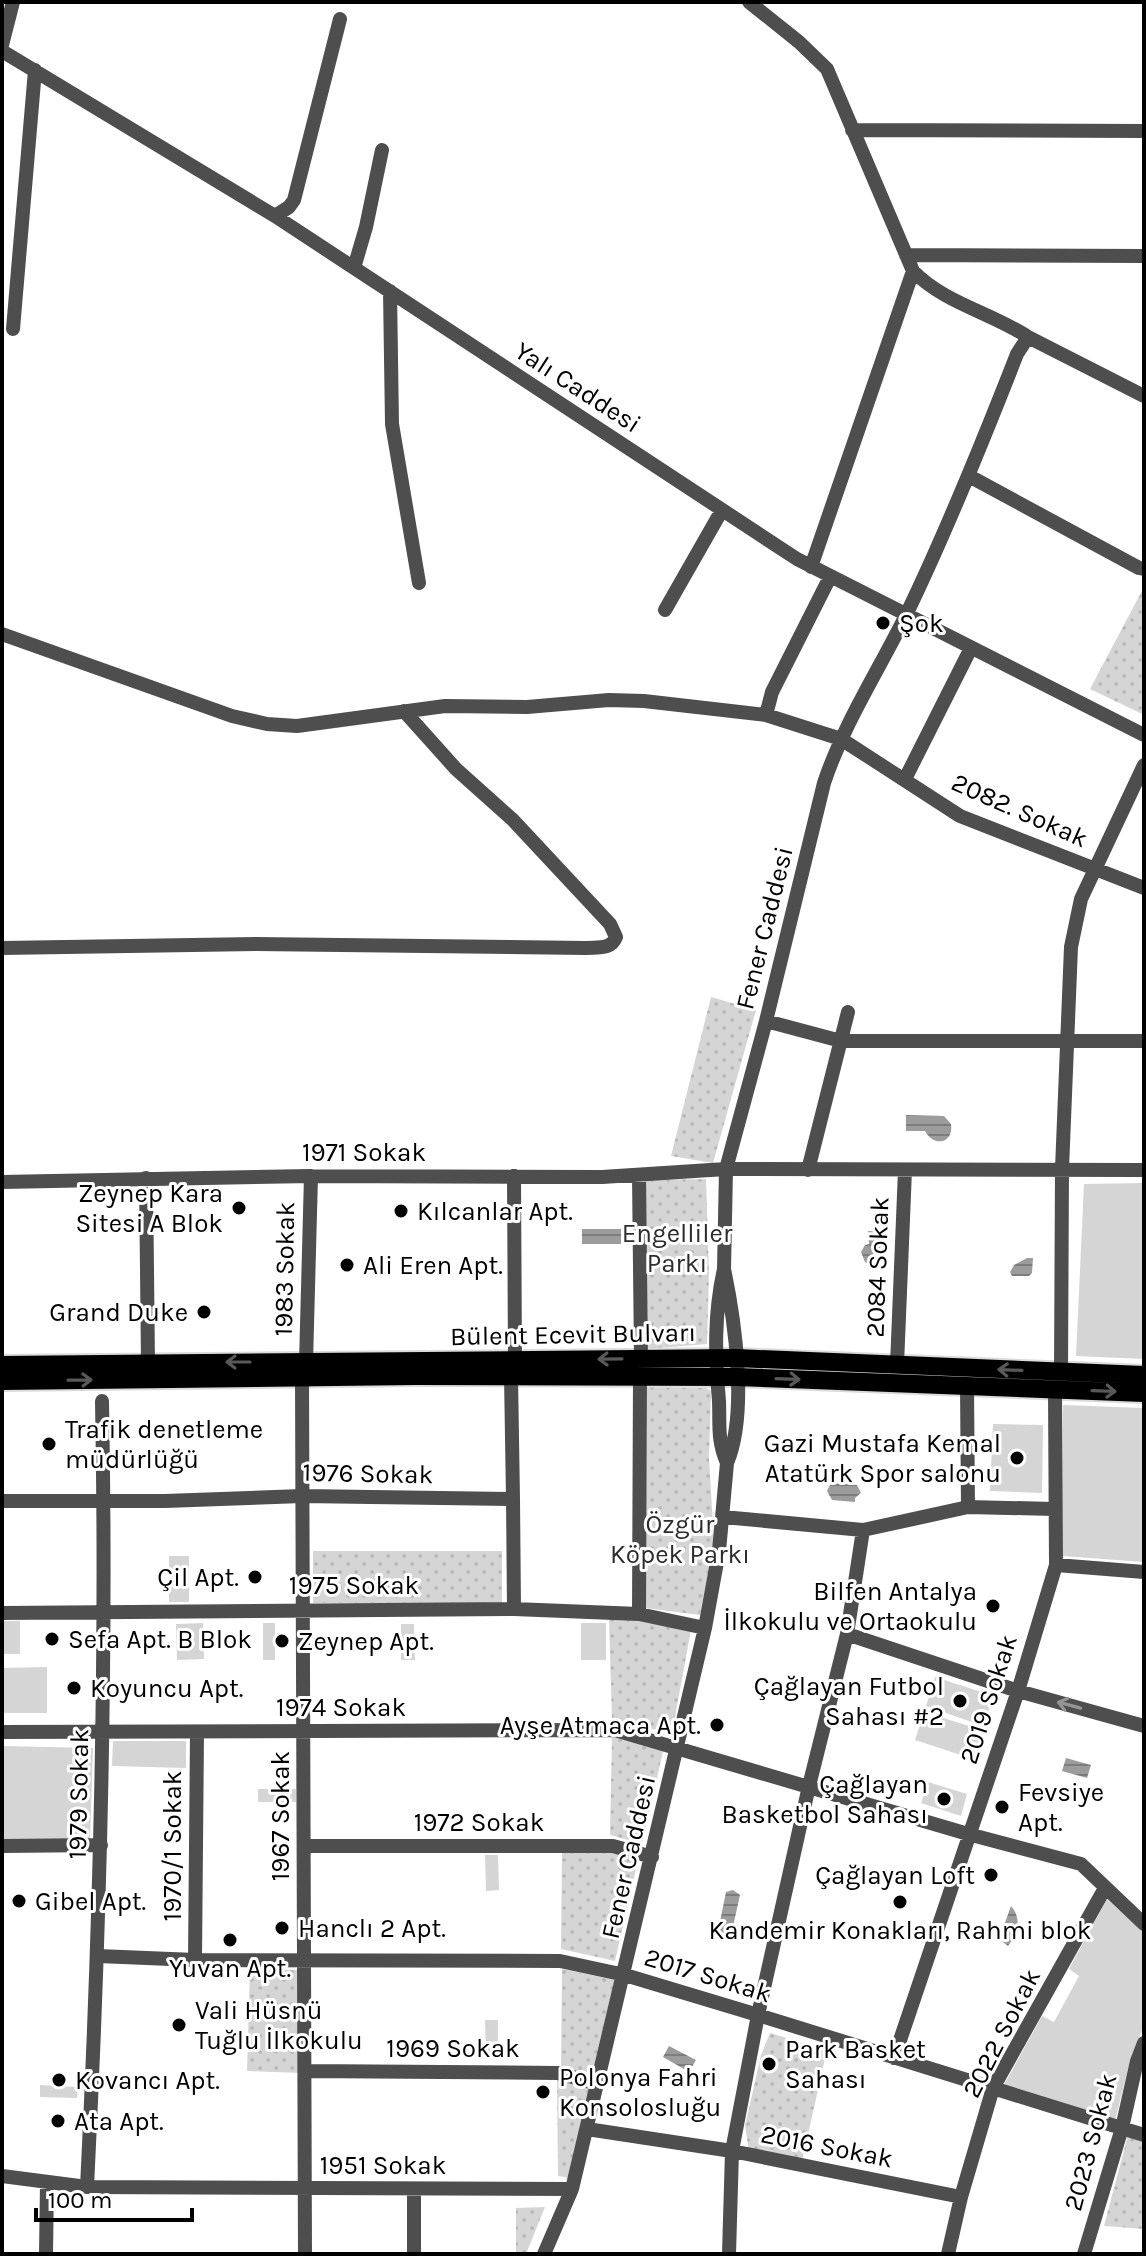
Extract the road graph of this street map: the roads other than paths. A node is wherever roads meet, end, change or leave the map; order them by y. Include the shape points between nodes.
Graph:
1 (13, 2) edge
2 (749, 2) edge
3 (340, 19) dead end
4 (2, 45) edge
5 (2, 51) edge
6 (35, 70) junction
7 (852, 130) junction
8 (1144, 131) edge
9 (382, 150) dead end
10 (275, 216) junction
11 (906, 255) junction
12 (1144, 256) edge
13 (354, 268) junction
14 (913, 271) junction
15 (390, 291) junction
16 (13, 329) dead end
17 (1028, 337) junction
18 (1144, 396) edge
19 (969, 476) junction
20 (722, 510) junction
21 (811, 567) junction
22 (1144, 569) edge
23 (830, 577) junction
24 (419, 583) dead end
25 (665, 610) dead end
26 (906, 615) junction
27 (2, 634) edge
28 (971, 648) junction
29 (404, 711) junction
30 (766, 715) junction
31 (1144, 735) edge
32 (841, 739) junction
33 (1144, 765) edge
34 (905, 779) junction
35 (1095, 870) junction
36 (1144, 888) edge
37 (2, 948) edge
38 (848, 1012) dead end
39 (766, 1021) junction
40 (1066, 1040) junction
41 (841, 1041) junction
42 (1144, 1041) edge
43 (726, 1169) junction
44 (1062, 1169) junction
45 (808, 1170) junction
46 (905, 1170) junction
47 (1144, 1170) edge
48 (639, 1175) junction
49 (311, 1176) junction
50 (514, 1176) junction
51 (146, 1178) junction
52 (2, 1182) edge
53 (724, 1269) junction
54 (736, 1358) junction
55 (148, 1363) junction
56 (2, 1365) edge
57 (897, 1365) junction
58 (513, 1368) junction
59 (640, 1368) junction
60 (715, 1368) junction
61 (304, 1370) junction
62 (1144, 1375) edge
63 (736, 1377) junction
64 (2, 1381) edge
65 (1058, 1381) junction
66 (967, 1386) junction
67 (1144, 1393) edge
68 (102, 1401) dead end
69 (727, 1463) junction
70 (302, 1496) junction
71 (513, 1499) junction
72 (2, 1501) edge
73 (104, 1501) junction
74 (968, 1507) junction
75 (1054, 1509) junction
76 (723, 1517) junction
77 (863, 1530) junction
78 (1056, 1565) junction
79 (1144, 1572) edge
80 (303, 1609) junction
81 (514, 1609) junction
82 (2, 1613) edge
83 (103, 1613) junction
84 (639, 1614) junction
85 (705, 1628) junction
86 (847, 1634) junction
87 (1018, 1691) junction
88 (1144, 1726) edge
89 (304, 1731) junction
90 (2, 1732) edge
91 (197, 1732) junction
92 (103, 1733) junction
93 (678, 1749) junction
94 (809, 1786) junction
95 (968, 1834) junction
96 (101, 1845) junction
97 (2, 1846) edge
98 (304, 1846) junction
99 (652, 1857) junction
100 (1105, 1888) junction
101 (1144, 1924) edge
102 (98, 1956) junction
103 (305, 1959) junction
104 (195, 1960) junction
105 (625, 1975) junction
106 (758, 2015) junction
107 (1144, 2043) edge
108 (894, 2058) junction
109 (305, 2071) junction
110 (598, 2084) junction
111 (993, 2088) junction
112 (1122, 2128) junction
113 (587, 2129) junction
114 (1144, 2135) edge
115 (732, 2151) junction
116 (2, 2176) edge
117 (47, 2183) junction
118 (87, 2187) junction
119 (306, 2188) junction
120 (414, 2189) junction
121 (572, 2189) junction
122 (961, 2197) junction
123 (46, 2254) edge
124 (305, 2254) edge
125 (414, 2254) edge
126 (544, 2254) edge
127 (729, 2254) edge
128 (948, 2254) edge
129 (1084, 2254) edge

1 - 4 street
2 - 7 street via 827,69
3 - 10 street via 294,200
5 - 6 street, Yalı Caddesi
6 - 10 street, Yalı Caddesi
6 - 16 street
7 - 8 street
7 - 11 street
9 - 13 street
10 - 13 street, Yalı Caddesi
11 - 12 street
11 - 14 street
13 - 15 street, Yalı Caddesi
14 - 17 street
14 - 21 street
15 - 20 street, Yalı Caddesi
15 - 24 street via 392,424
17 - 18 street
17 - 19 street, Fener Caddesi
19 - 22 street
19 - 26 street, Fener Caddesi
20 - 21 street, Yalı Caddesi
20 - 25 street
21 - 23 street, Yalı Caddesi
23 - 26 street, Yalı Caddesi
23 - 30 street via 772,692
26 - 28 street, Yalı Caddesi
26 - 32 street, Fener Caddesi
27 - 29 street, 2082. Sokak via 267,724 297,726
28 - 31 street, Yalı Caddesi
28 - 34 street
29 - 30 street, 2082. Sokak via 609,700
29 - 37 street via 610,924 613,943 586,948
30 - 32 street, 2082. Sokak
32 - 34 street, 2082. Sokak
32 - 39 street, Fener Caddesi via 824,783
33 - 35 street, 2019 Sokak
34 - 35 street, 2082. Sokak via 960,816
35 - 36 street, 2082. Sokak
35 - 40 street, 2019 Sokak via 1081,899 1071,947
38 - 41 street
39 - 41 street
39 - 43 street, Fener Caddesi
40 - 41 street
40 - 42 street
40 - 44 street, 2019 Sokak
41 - 45 street
43 - 45 street, 1971 Sokak
43 - 48 street, 1971 Sokak
43 - 53 street, Fener Caddesi
44 - 46 street, 1971 Sokak
44 - 47 street, 1971 Sokak
44 - 65 street, 2019 Sokak
45 - 46 street, 1971 Sokak
46 - 57 street, 2084 Sokak
48 - 50 street, 1971 Sokak
48 - 59 street
49 - 50 street, 1971 Sokak
49 - 51 street, 1971 Sokak
49 - 61 street, 1983 Sokak
50 - 58 street
51 - 52 street, 1971 Sokak
51 - 55 street
53 - 54 street, Fener Caddesi
53 - 60 street, Fener Caddesi via 717,1301
54 - 57 main road, Bülent Ecevit Bulvarı
54 - 60 main road, Bülent Ecevit Bulvarı
54 - 63 street, Fener Caddesi
55 - 56 main road, Bülent Ecevit Bulvarı
61 -> 55 main road, Bülent Ecevit Bulvarı
65 -> 57 main road, Bülent Ecevit Bulvarı
58 - 59 main road, Bülent Ecevit Bulvarı
58 - 61 main road, Bülent Ecevit Bulvarı
58 - 71 street
59 - 60 main road, Bülent Ecevit Bulvarı
59 - 84 street
60 - 63 main road, Bülent Ecevit Bulvarı
60 - 69 street, Fener Caddesi via 719,1444
64 -> 61 main road, Bülent Ecevit Bulvarı
61 - 70 street, 1967 Sokak
62 - 65 main road, Bülent Ecevit Bulvarı
63 -> 66 main road, Bülent Ecevit Bulvarı
63 - 69 street, Fener Caddesi
65 - 66 main road, Bülent Ecevit Bulvarı
65 -> 67 main road, Bülent Ecevit Bulvarı
65 - 75 street, 2019 Sokak
66 - 74 street
68 - 73 street, 1979 Sokak
69 - 76 street, Fener Caddesi
70 - 71 street, 1976 Sokak
70 - 73 street, 1976 Sokak
70 - 80 street, 1967 Sokak
71 - 81 street
72 - 73 street, 1976 Sokak
73 - 83 street, 1979 Sokak
74 - 75 street
74 - 77 street
75 - 78 street, 2019 Sokak
76 - 77 street
76 - 85 street, Fener Caddesi
77 - 86 street
78 - 79 street
78 - 87 street, 2019 Sokak
80 - 81 street, 1975 Sokak
80 - 83 street, 1975 Sokak
80 - 89 street, 1967 Sokak
81 - 84 street, 1975 Sokak
82 - 83 street, 1975 Sokak
83 - 92 street, 1979 Sokak
84 - 85 street, 1975 Sokak
85 - 93 street, Fener Caddesi
86 - 87 street
86 - 94 street
88 -> 87 street
87 - 95 street, 2019 Sokak
89 - 91 street, 1974 Sokak
89 - 93 street, 1974 Sokak via 615,1730
89 - 98 street, 1967 Sokak
90 - 92 street, 1974 Sokak
91 - 92 street, 1974 Sokak
91 - 104 street, 1970/1 Sokak
92 - 96 street, 1979 Sokak
93 - 94 street, 1974 Sokak
93 - 99 street, Fener Caddesi
94 - 95 street, 1974 Sokak
94 - 106 street
95 - 100 street, 1974 Sokak via 1081,1864
95 - 108 street, 2019 Sokak
96 - 97 street
96 - 102 street, 1979 Sokak
98 - 99 street, 1972 Sokak via 613,1846
98 - 103 street, 1967 Sokak
99 - 105 street, Fener Caddesi
100 - 101 street, 1974 Sokak
100 - 111 street, 2022 Sokak
102 - 104 street, 2017 Sokak
102 - 118 street, 1979 Sokak
103 - 104 street, 2017 Sokak
103 - 105 street, 2017 Sokak via 560,1961
103 - 109 street, 1967 Sokak
105 - 106 street, 2017 Sokak
105 - 110 street, Fener Caddesi
106 - 108 street, 2017 Sokak
106 - 115 street
107 - 112 street, 2023 Sokak
108 - 111 street, 2017 Sokak
109 - 110 street, 1969 Sokak via 558,2073
109 - 119 street, 1967 Sokak
110 - 113 street, Fener Caddesi
111 - 112 street, 2017 Sokak
111 - 122 street, 2022 Sokak
112 - 114 street, 2017 Sokak
112 - 129 street, 2023 Sokak
113 - 115 street, 2016 Sokak
113 - 121 street, Fener Caddesi
115 - 122 street, 2016 Sokak
115 - 127 street
116 - 117 street, 1951 Sokak
117 - 118 street, 1951 Sokak
117 - 123 street
118 - 119 street, 1951 Sokak
119 - 120 street, 1951 Sokak
119 - 124 street, 1967 Sokak
120 - 121 street, 1951 Sokak
120 - 125 street
121 - 126 street, Fener Caddesi
122 - 128 street, 2022 Sokak

